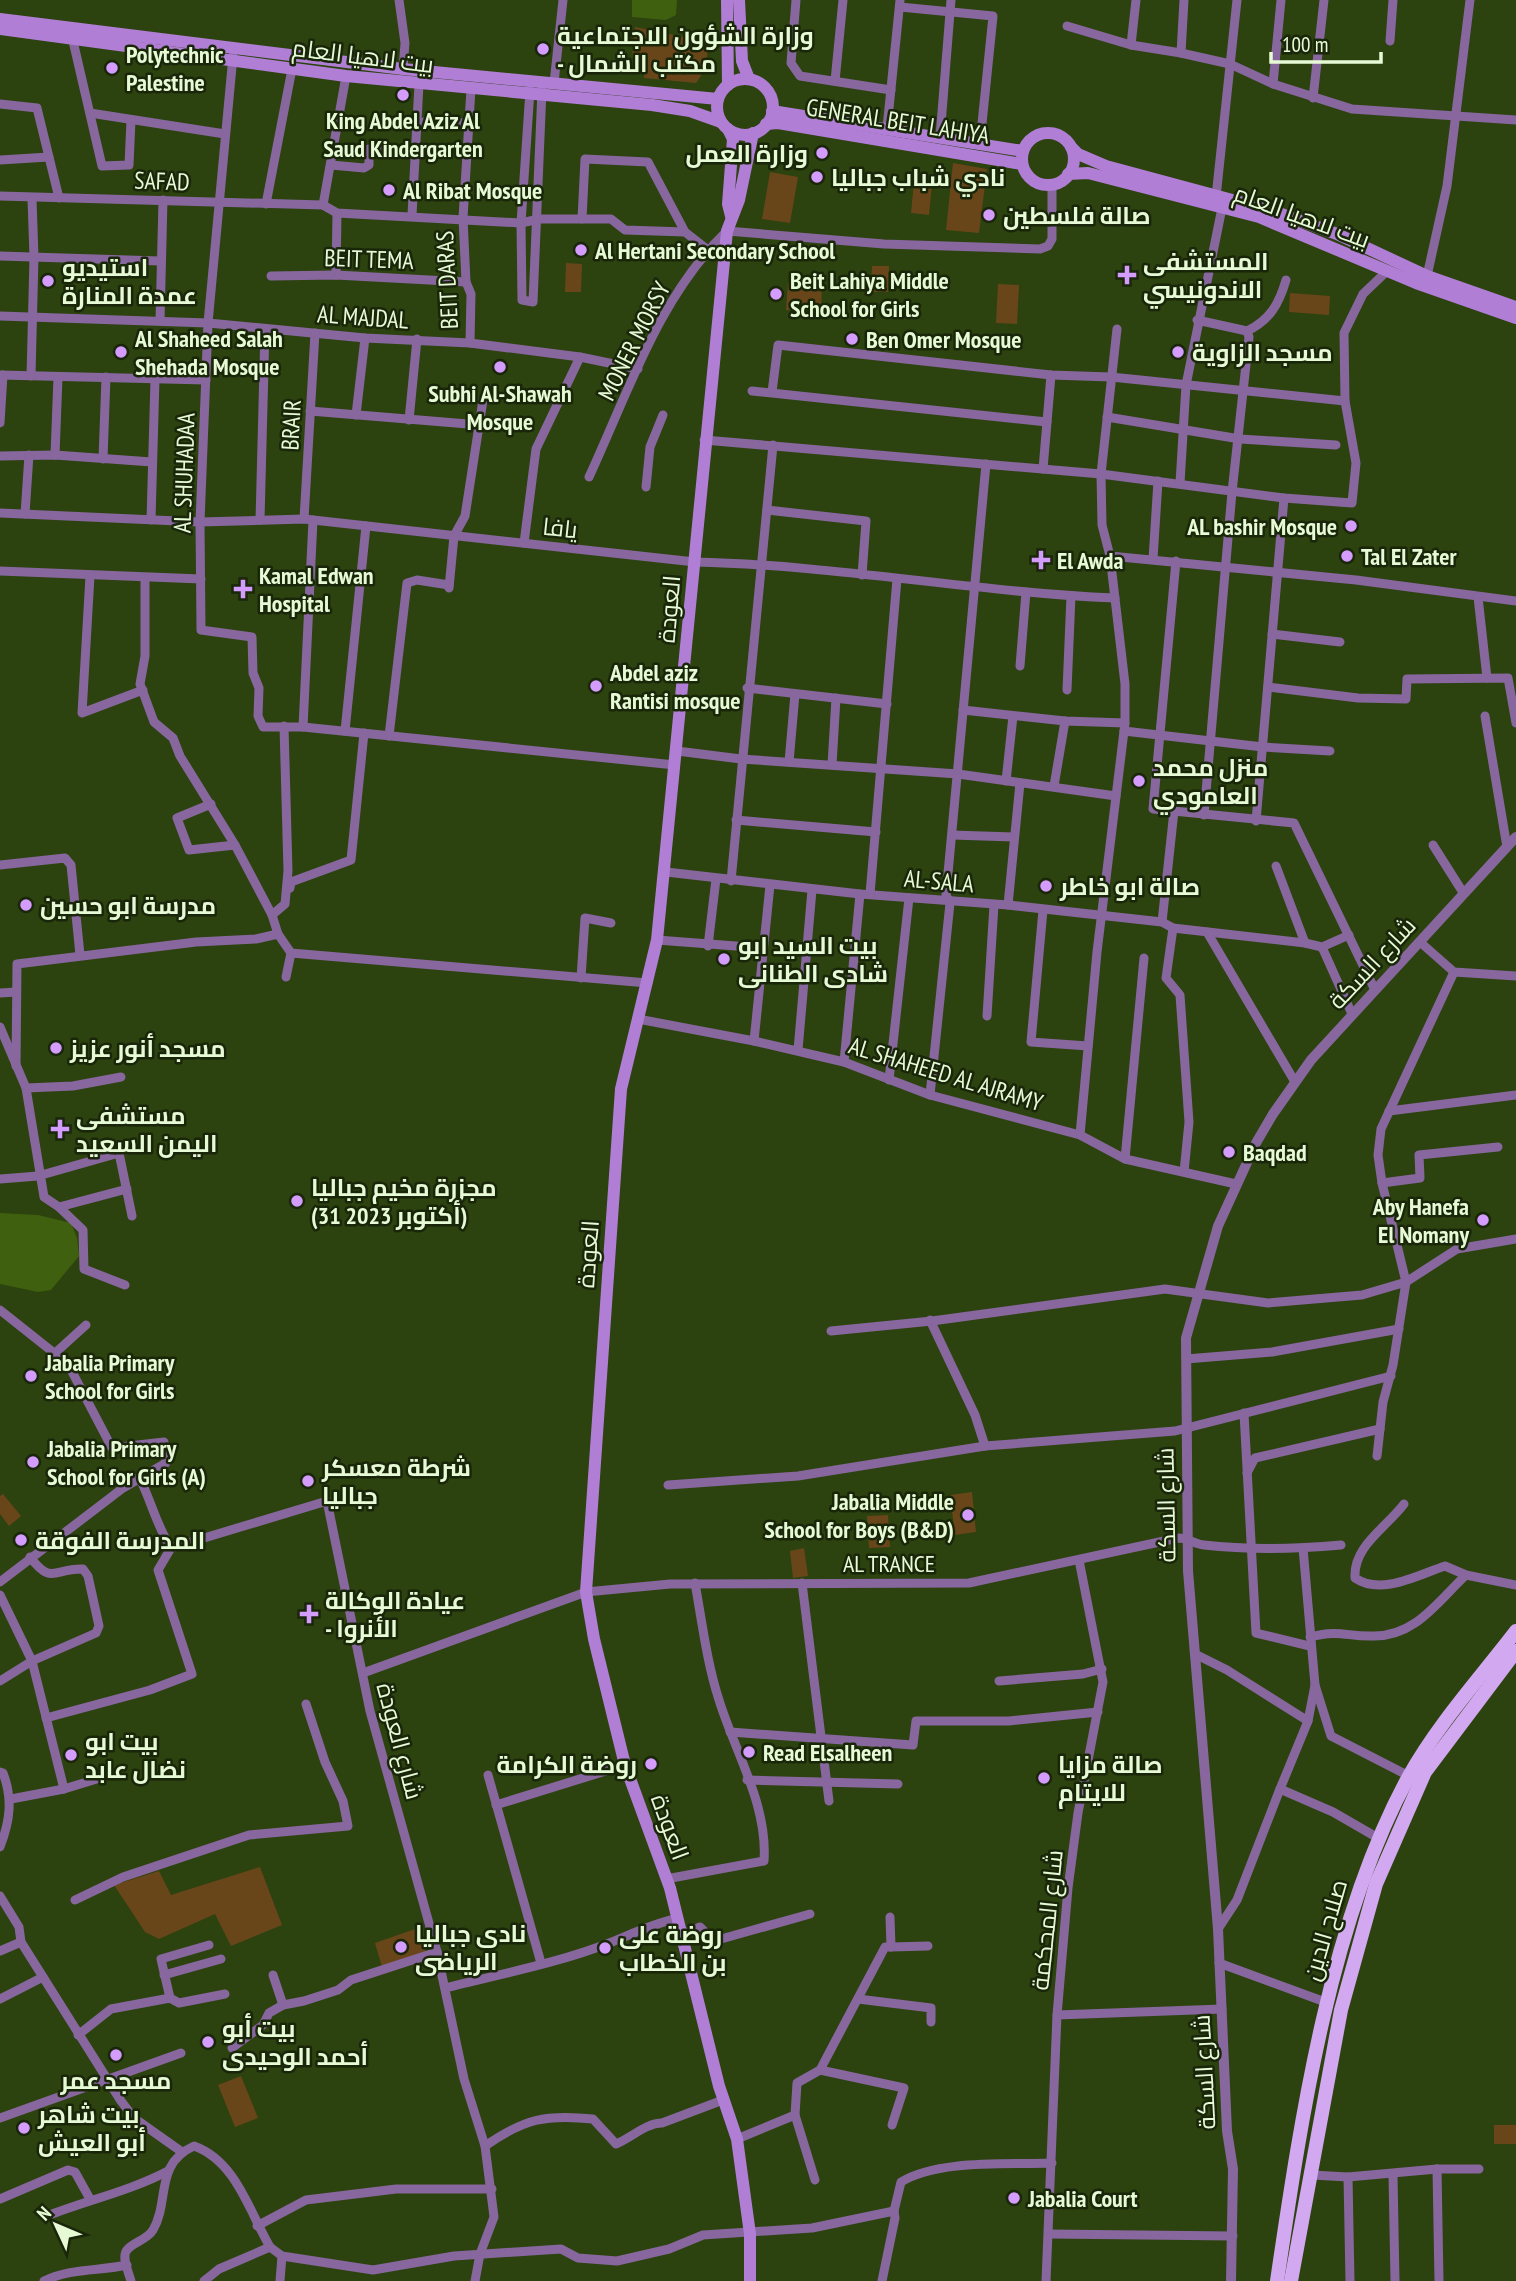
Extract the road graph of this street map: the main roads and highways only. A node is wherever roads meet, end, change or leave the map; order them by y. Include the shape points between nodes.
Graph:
1 (727, 0) edge
2 (739, 0) edge
3 (0, 19) edge
4 (0, 29) edge
5 (233, 55) junction
6 (749, 79) junction
7 (728, 85) junction
8 (540, 87) junction
9 (718, 99) junction
10 (772, 111) junction
11 (766, 124) junction
12 (725, 125) junction
13 (753, 133) junction
14 (1071, 147) junction
15 (1023, 158) junction
16 (1068, 174) junction
17 (1219, 202) junction
18 (731, 216) junction
19 (1516, 307) edge
20 (1516, 318) edge
21 (1516, 1631) edge
22 (1516, 1651) edge
23 (750, 2281) edge
24 (1277, 2281) edge
25 (1291, 2281) edge

1 - 7 main road
2 - 6 main road via 742,61
3 - 5 main road, بيت لاهيا العام
4 - 5 main road, بيت لاهيا العام via 74,41
5 - 8 main road, بيت لاهيا العام via 403,69
5 - 8 main road, بيت لاهيا العام via 292,69 419,84 471,89
6 - 7 main road
6 - 10 main road via 767,90
7 - 9 main road
8 - 9 main road, بيت لاهيا العام
8 - 12 main road, بيت لاهيا العام via 690,111
9 - 12 main road
10 - 11 main road
10 - 15 main road, GENERAL BEIT LAHIYA via 980,143
11 - 13 main road
11 - 15 main road, GENERAL BEIT LAHIYA
12 - 13 main road via 741,134
12 - 18 main road, العودة via 733,139
13 - 18 main road, العودة via 739,200
14 - 15 main road via 1061,136 1044,133 1029,141
14 - 16 main road
14 - 17 main road via 1106,166
15 - 16 main road via 1033,180 1052,184
16 - 17 main road, بيت لاهيا العام via 1088,173
17 - 19 main road via 1273,211 1337,234 1427,276
17 - 20 main road, بيت لاهيا العام via 1463,302
18 - 23 main road, العودة via 704,440 666,872 657,940 621,1089 586,1592 625,1765 678,1918 737,2139 750,2234
21 - 24 highway, صلاح الدين via 1428,1745 1378,1838 1328,2003
22 - 25 highway, صلاح الدين via 1425,1772 1376,1884 1341,2010

